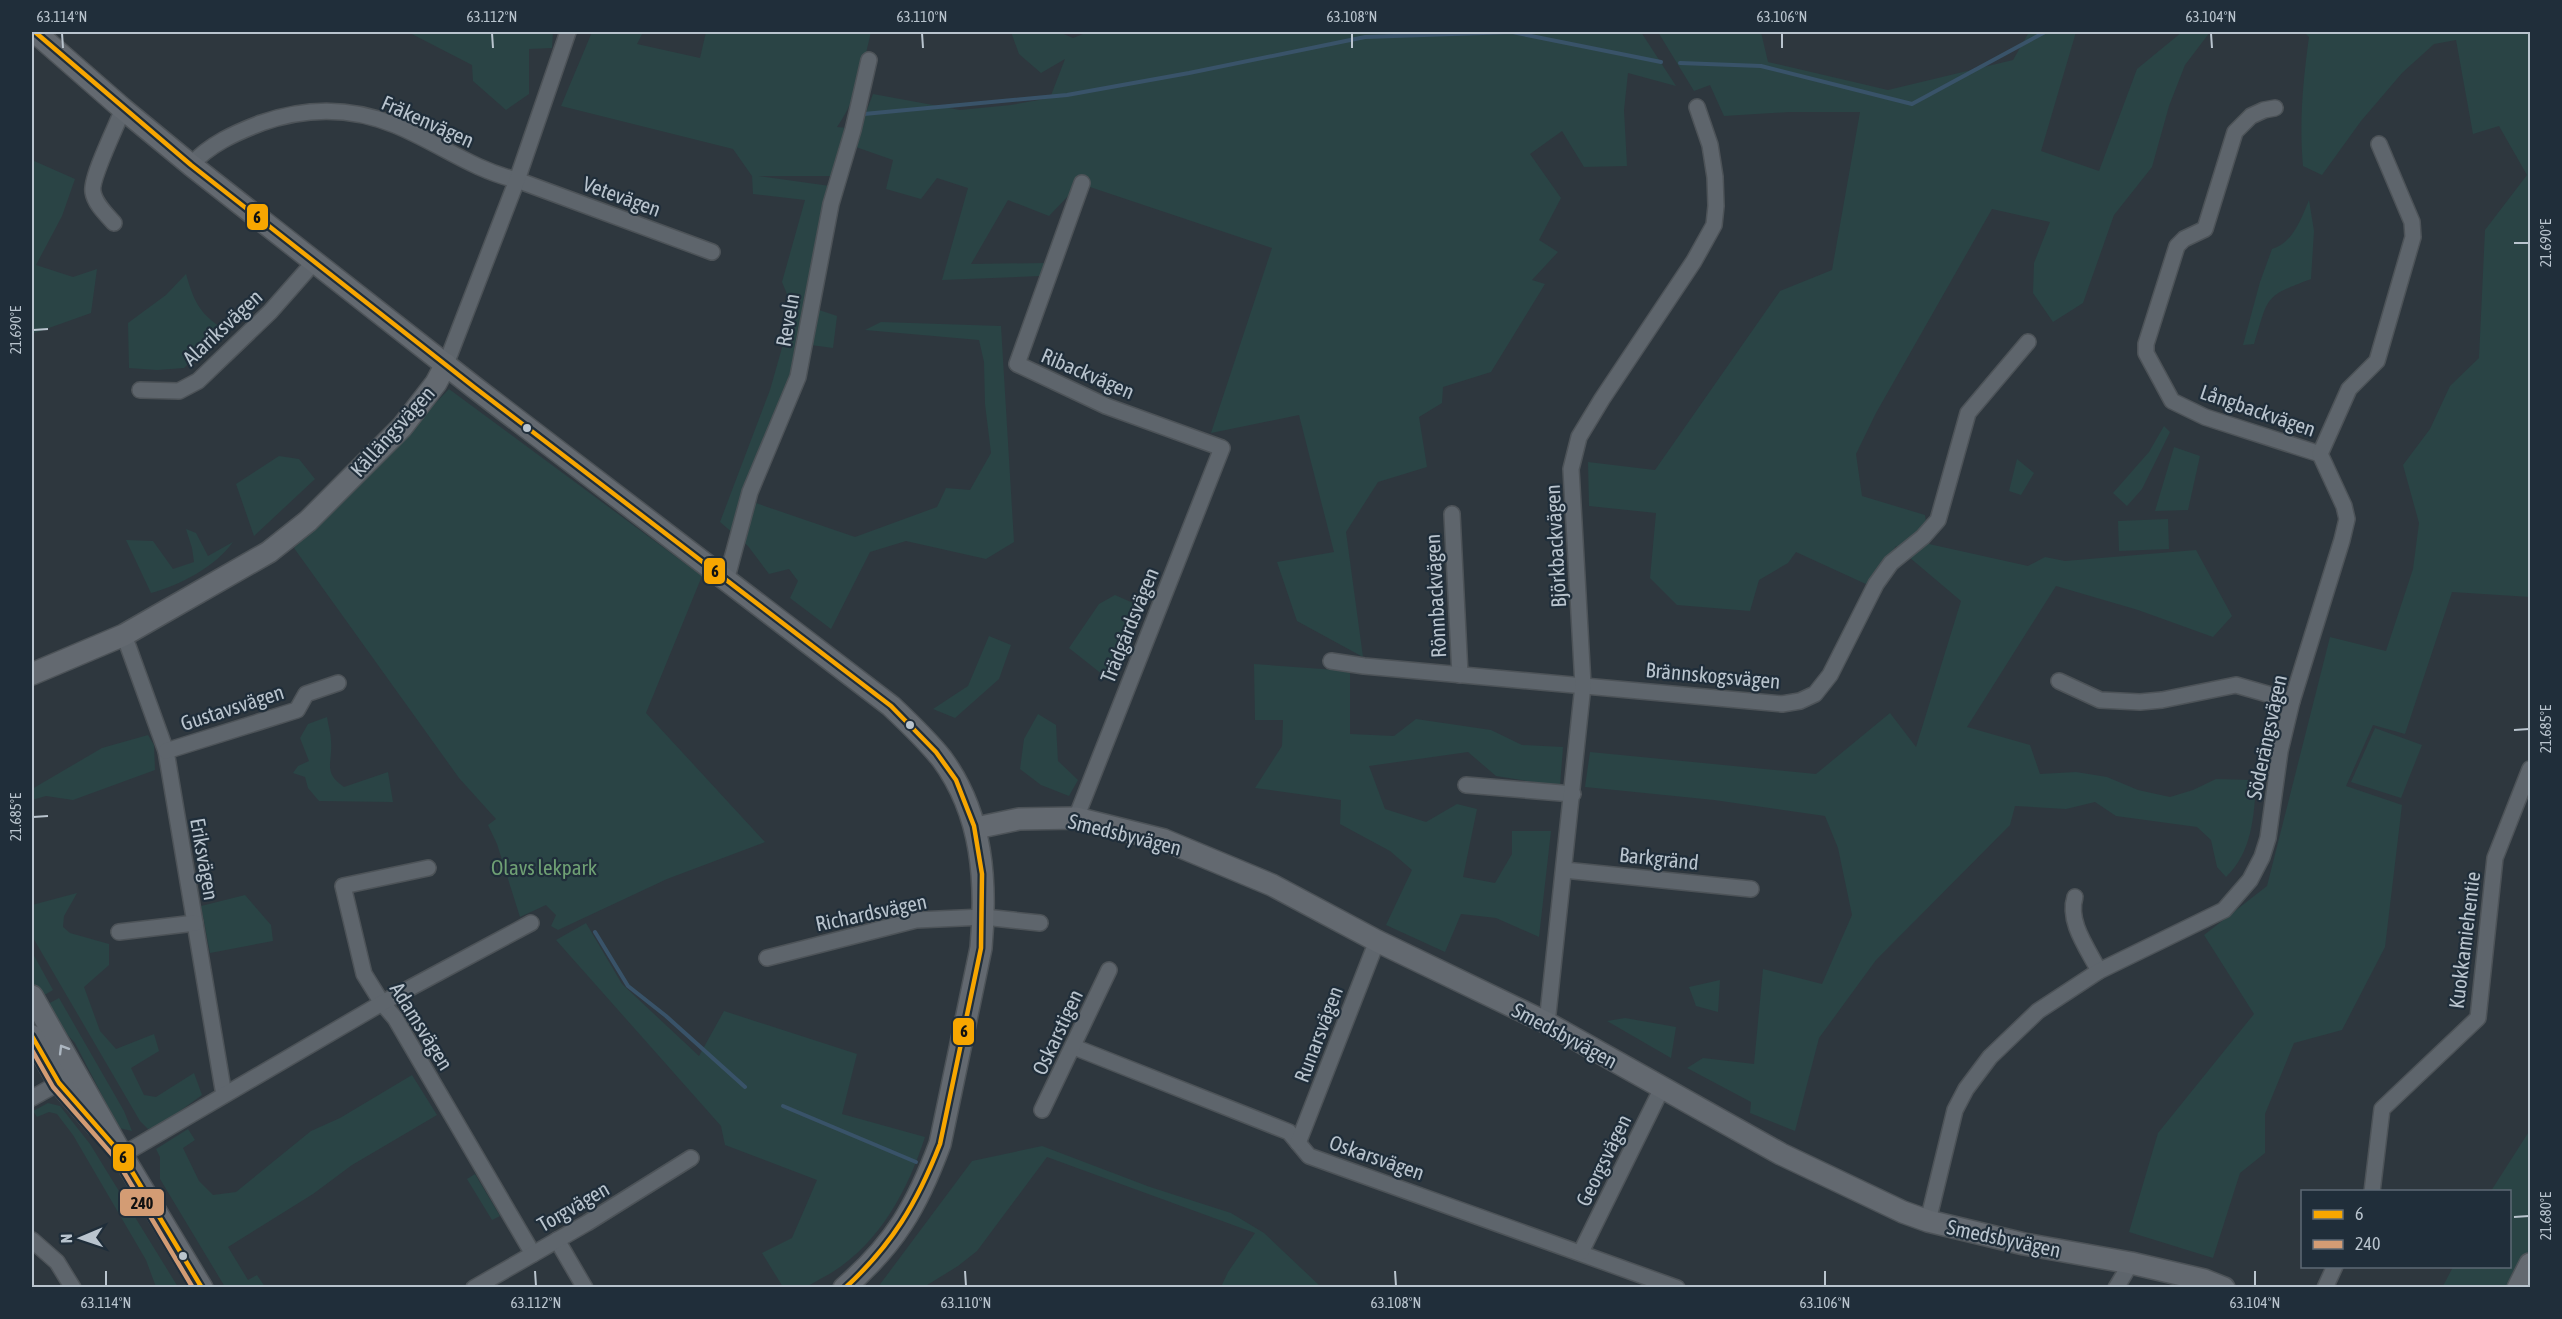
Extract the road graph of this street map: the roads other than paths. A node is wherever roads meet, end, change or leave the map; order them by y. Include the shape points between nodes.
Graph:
1 (35, 32) edge
2 (568, 32) edge
3 (869, 60) dead end
4 (1696, 107) dead end
5 (2275, 108) dead end
6 (123, 110) junction
7 (2379, 144) dead end
8 (191, 165) junction
9 (517, 180) junction
10 (1082, 183) dead end
11 (114, 223) dead end
12 (712, 252) dead end
13 (315, 261) junction
14 (2028, 342) dead end
15 (446, 364) junction
16 (140, 390) dead end
17 (1222, 448) joint
18 (2320, 454) junction
19 (1452, 514) dead end
20 (726, 581) junction
21 (124, 635) junction
22 (1331, 661) dead end
23 (32, 674) edge
24 (1460, 675) junction
25 (2059, 681) dead end
26 (338, 683) dead end
27 (1583, 685) junction
28 (2292, 701) junction
29 (166, 751) junction
30 (2530, 769) edge
31 (1466, 785) dead end
32 (1573, 794) junction
33 (2526, 797) edge
34 (1076, 818) junction
35 (976, 828) junction
36 (428, 868) dead end
37 (1564, 870) junction
38 (1751, 888) dead end
39 (2075, 897) dead end
40 (984, 917) junction
41 (195, 923) junction
42 (531, 923) dead end
43 (1040, 923) dead end
44 (119, 932) dead end
45 (1377, 941) junction
46 (767, 958) dead end
47 (1109, 970) dead end
48 (2099, 971) junction
49 (32, 996) edge
50 (382, 1003) junction
51 (1547, 1023) junction
52 (32, 1036) edge
53 (1074, 1047) junction
54 (68, 1078) junction
55 (1662, 1088) junction
56 (224, 1095) junction
57 (32, 1098) edge
58 (1042, 1110) dead end
59 (1298, 1143) junction
60 (122, 1155) junction
61 (692, 1158) dead end
62 (2372, 1190) edge
63 (1928, 1221) junction
64 (32, 1240) edge
65 (557, 1240) junction
66 (1581, 1252) junction
67 (533, 1254) junction
68 (2131, 1263) junction
69 (2530, 1264) edge
70 (2335, 1268) edge
71 (73, 1287) edge
72 (202, 1287) edge
73 (474, 1287) edge
74 (585, 1287) edge
75 (844, 1287) edge
76 (1677, 1287) edge
77 (2116, 1287) edge
78 (2224, 1287) edge
79 (2325, 1287) edge
80 (2518, 1287) edge

1 - 6 main road
2 - 9 street, Källängsvägen
3 - 20 street, Reveln via 831,204 798,377 750,492
4 - 27 street, Björkbackvägen via 1710,144 1714,170 1714,225 1593,412 1579,437 1571,469
5 - 18 street, Långbackvägen via 2251,116 2235,132 2205,229 2177,246 2146,353 2172,402 2205,417
6 - 8 main road
6 - 11 street via 92,190
7 - 18 street via 2412,222 2413,237 2377,361 2349,389
8 - 9 street, Fräkenvägen via 202,152 233,134 287,114 314,110 365,116 396,125 489,171
8 - 13 main road
9 - 12 street, Vetevägen
9 - 15 street, Källängsvägen
10 - 17 street, Ribackvägen via 1017,364 1106,406
13 - 15 main road
13 - 16 street, Alariksvägen via 270,312 198,381 179,391
14 - 27 street, Brännskogsvägen via 1968,413 1938,520 1891,563 1876,584 1830,675 1815,694 1782,704
15 - 20 main road
15 - 21 main road, Källängsvägen via 402,427 308,521 269,552
17 - 34 street, Trädgårdsvägen
18 - 28 street, Söderängsvägen via 2346,519
19 - 24 street, Rönnbackvägen
20 - 35 main road via 911,725 942,760
21 - 23 main road, Källängsvägen
21 - 29 street, Eriksvägen
22 - 24 street, Rönnbackvägen
24 - 27 street, Rönnbackvägen
25 - 28 street via 2100,700 2162,700 2236,685
26 - 29 street, Gustavsvägen via 306,694 297,710
27 - 32 street, Björkbackvägen
28 - 48 street, Söderängsvägen via 2280,751 2268,838 2243,891 2215,915
29 - 41 street, Eriksvägen
30 - 33 street, Kuokkamiehentie
31 - 32 street
32 - 37 street, Björkbackvägen
33 - 62 street, Kuokkamiehentie via 2495,858 2478,1018 2382,1109
34 - 35 main road, Smedsbyvägen via 1019,819
34 - 45 main road, Smedsbyvägen via 1164,840 1214,859
35 - 40 main road via 983,872
36 - 50 street, Adamsvägen via 344,886 364,974
37 - 38 street, Barkgränd
37 - 51 street, Björkbackvägen
39 - 48 street via 2075,922
40 - 43 street
40 - 46 street, Richardsvägen via 916,920
40 - 75 main road via 940,1144 930,1171 897,1234
41 - 44 street
41 - 56 street, Eriksvägen
42 - 50 street
45 - 51 main road, Smedsbyvägen
45 - 59 street, Runarsvägen
47 - 53 street, Oskarstigen
48 - 63 street, Söderängsvägen via 2038,1011 1990,1057 1966,1089 1954,1110
54 -> 49 main road
50 - 56 street
50 - 67 street, Adamsvägen via 395,1018
51 - 55 main road, Smedsbyvägen
52 - 54 main road
53 - 58 street, Oskarstigen
53 - 59 street, Oskarsvägen via 1288,1132
54 - 57 street
54 - 60 main road
55 - 63 main road, Smedsbyvägen via 1780,1154
55 - 66 street, Georgsvägen
56 - 60 street
59 - 66 street, Oskarsvägen via 1309,1156
60 - 72 main road
61 - 65 street, Torgvägen
63 - 68 main road, Smedsbyvägen via 2024,1244
64 - 71 street via 57,1262
65 - 67 street, Torgvägen
65 - 74 street
66 - 76 street, Oskarsvägen
67 - 73 street, Torgvägen
68 - 77 street
68 - 78 main road, Smedsbyvägen
69 - 80 main road
70 - 79 street

